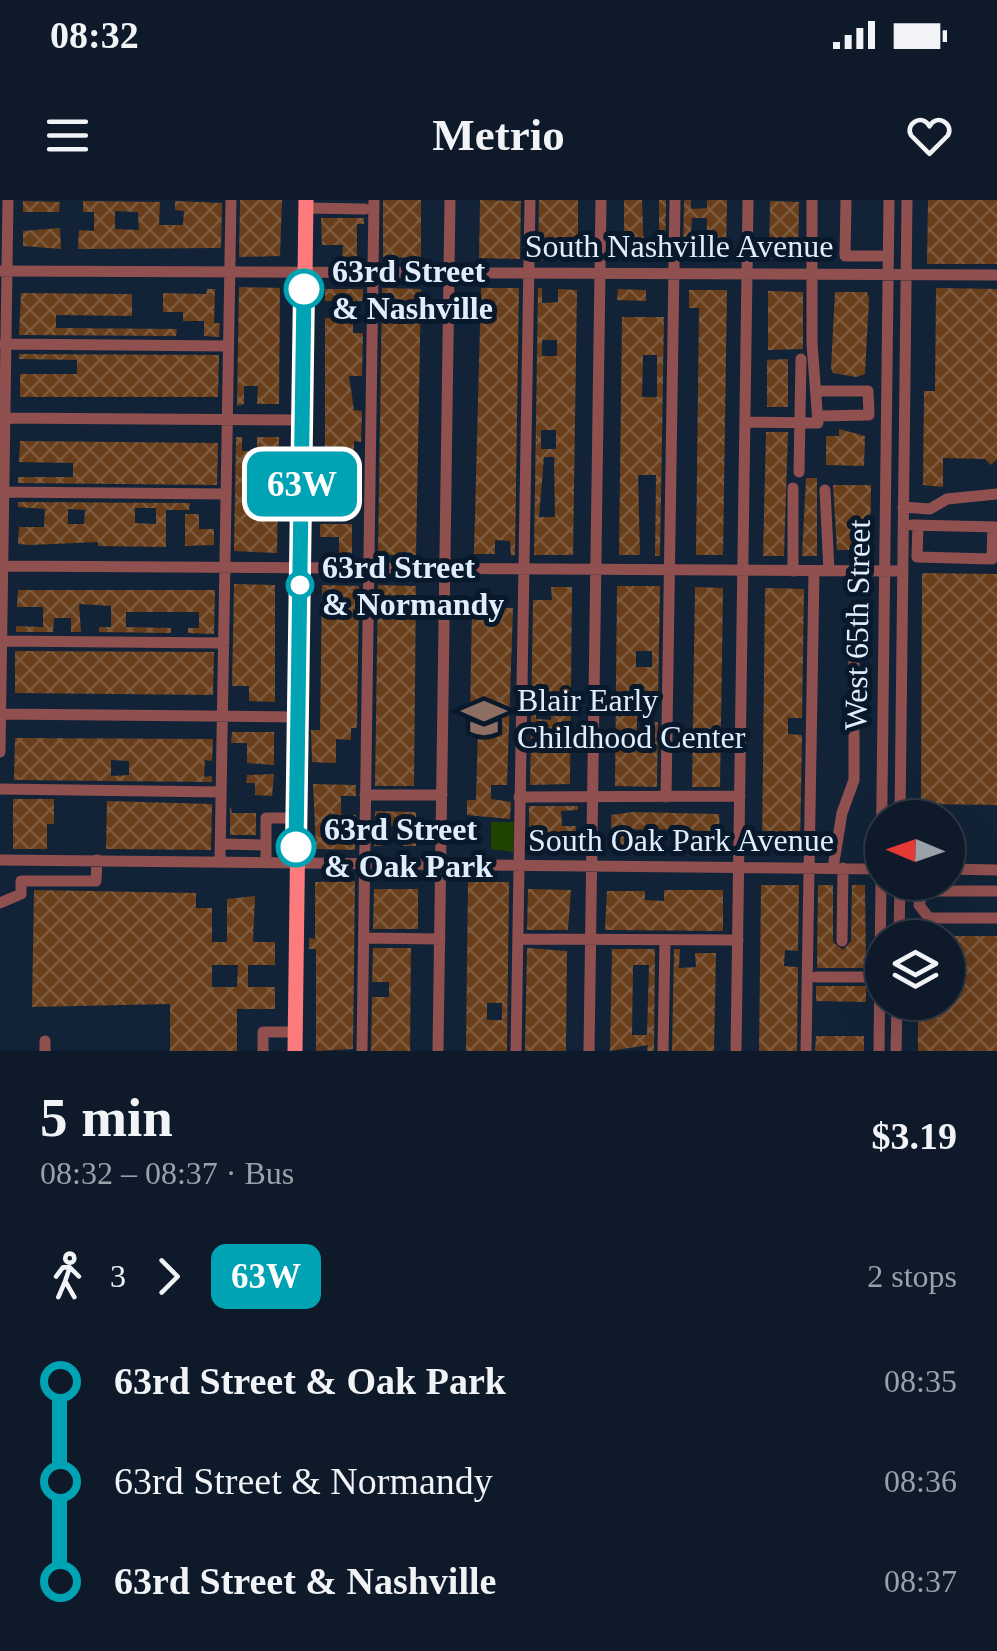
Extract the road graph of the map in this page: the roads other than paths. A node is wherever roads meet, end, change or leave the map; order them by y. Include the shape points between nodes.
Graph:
1 (8, 200) edge
2 (231, 200) edge
3 (450, 200) edge
4 (530, 200) edge
5 (601, 200) edge
6 (675, 200) edge
7 (748, 200) edge
8 (812, 200) edge
9 (846, 200) edge
10 (889, 200) edge
11 (907, 200) edge
12 (306, 204) edge
13 (370, 204) edge
14 (888, 256) junction
15 (4, 271) edge
16 (230, 272) junction
17 (305, 272) junction
18 (373, 272) junction
19 (449, 272) junction
20 (528, 273) junction
21 (600, 273) junction
22 (674, 274) junction
23 (747, 274) junction
24 (812, 274) junction
25 (888, 274) junction
26 (906, 274) junction
27 (997, 275) edge
28 (3, 344) edge
29 (228, 346) junction
30 (801, 359) dead end
31 (819, 391) junction
32 (818, 416) junction
33 (3, 418) edge
34 (227, 420) junction
35 (303, 420) junction
36 (745, 422) junction
37 (800, 422) junction
38 (799, 472) dead end
39 (793, 488) dead end
40 (824, 490) dead end
41 (2, 492) edge
42 (226, 494) junction
43 (997, 494) edge
44 (903, 507) junction
45 (903, 525) junction
46 (918, 525) junction
47 (995, 527) edge
48 (2, 566) edge
49 (225, 568) junction
50 (300, 568) junction
51 (368, 569) junction
52 (445, 569) junction
53 (524, 569) junction
54 (596, 570) junction
55 (670, 570) junction
56 (743, 571) junction
57 (814, 571) junction
58 (829, 571) junction
59 (885, 571) junction
60 (902, 571) junction
61 (793, 572) junction
62 (854, 614) dead end
63 (1, 641) edge
64 (224, 643) junction
65 (0, 714) edge
66 (223, 716) junction
67 (298, 717) junction
68 (0, 752) edge
69 (0, 789) edge
70 (222, 792) junction
71 (365, 794) junction
72 (442, 795) junction
73 (520, 796) junction
74 (592, 796) junction
75 (666, 796) junction
76 (740, 796) junction
77 (883, 800) edge
78 (900, 800) edge
79 (296, 818) junction
80 (221, 844) junction
81 (266, 844) junction
82 (0, 860) edge
83 (97, 860) junction
84 (220, 860) junction
85 (266, 860) junction
86 (295, 862) junction
87 (364, 866) junction
88 (441, 866) junction
89 (518, 867) junction
90 (591, 867) junction
91 (739, 868) junction
92 (810, 868) junction
93 (838, 868) junction
94 (865, 869) edge
95 (965, 869) edge
96 (997, 870) edge
97 (997, 891) edge
98 (0, 903) edge
99 (997, 918) edge
100 (364, 938) junction
101 (518, 938) junction
102 (590, 939) junction
103 (440, 940) junction
104 (665, 940) junction
105 (738, 940) junction
106 (842, 941) dead end
107 (816, 977) dead end
108 (865, 977) edge
109 (879, 1020) edge
110 (897, 1020) edge
111 (295, 1032) junction
112 (263, 1051) edge
113 (294, 1051) edge
114 (362, 1051) edge
115 (438, 1051) edge
116 (516, 1051) edge
117 (589, 1051) edge
118 (663, 1051) edge
119 (736, 1051) edge
120 (806, 1051) edge
121 (879, 1051) edge
122 (896, 1051) edge

1 - 15 street
2 - 16 street
3 - 19 street
4 - 20 street
5 - 21 street
6 - 22 street
7 - 23 street
8 - 24 street
9 - 14 street via 845,256
10 - 14 street, West 65th Street
11 - 26 street, West 65th Street
12 - 13 street
12 - 17 main road
13 - 18 street
14 - 25 street, West 65th Street
15 - 16 street, South Nashville Avenue
15 - 28 street
16 - 17 street, South Nashville Avenue
16 - 29 street
17 - 18 street, South Nashville Avenue
17 - 35 main road
18 - 19 street, South Nashville Avenue
18 - 51 street
19 - 20 street, South Nashville Avenue
19 - 52 street
20 - 21 street, South Nashville Avenue
20 - 53 street
21 - 22 street, South Nashville Avenue
21 - 54 street
22 - 23 street, South Nashville Avenue
22 - 55 street
23 - 24 street, South Nashville Avenue
23 - 36 street
24 - 25 street, South Nashville Avenue
24 - 31 street
25 - 26 street, South Nashville Avenue
25 - 59 street, West 65th Street
26 - 27 street, South Nashville Avenue
26 - 44 street, West 65th Street
28 - 29 street
28 - 33 street
29 - 34 street
30 - 37 street
31 - 32 street
31 - 32 street via 868,391 869,416
32 - 37 street via 818,423
33 - 34 street
33 - 41 street
34 - 35 street
34 - 42 street
35 - 50 main road
36 - 37 street
36 - 56 street
37 - 38 street
39 - 61 street
40 - 58 street
41 - 42 street
41 - 48 street
42 - 49 street
43 - 44 street via 947,499 930,509
44 - 45 street, West 65th Street
45 - 46 street
45 - 60 street, West 65th Street
46 - 47 street
46 - 47 street via 917,557 936,558 992,558
48 - 49 street
48 - 63 street
49 - 50 street
49 - 64 street
50 - 51 street
50 - 67 main road
51 - 52 street
51 - 71 street
52 - 53 street
52 - 72 street
53 - 54 street
53 - 73 street
54 - 55 street
54 - 74 street
55 - 56 street
55 - 75 street
56 - 61 street
56 - 76 street
57 - 58 street
57 - 61 street
57 - 92 street
58 - 59 street
59 - 60 street
59 - 77 street, West 65th Street
60 - 78 street, West 65th Street
62 - 93 street via 854,780 842,813
63 - 64 street
63 - 65 street
64 - 66 street
65 - 66 street
65 - 68 street
66 - 67 street
66 - 70 street
67 - 79 main road
69 - 70 street
70 - 80 street
71 - 72 street
71 - 87 street
72 - 88 street
73 - 74 street
73 - 89 street
74 - 75 street
74 - 90 street
75 - 76 street
76 - 91 street
79 - 81 street via 266,818
79 - 86 main road
80 - 81 street
80 - 84 street
81 - 85 street
82 - 83 street, South Oak Park Avenue
83 - 84 street, South Oak Park Avenue
83 - 98 street via 96,881 21,881 21,894
84 - 85 street, South Oak Park Avenue
85 - 86 street, South Oak Park Avenue
86 - 87 street, South Oak Park Avenue
86 - 111 main road
87 - 88 street, South Oak Park Avenue
87 - 100 street
88 - 89 street, South Oak Park Avenue
88 - 103 street
89 - 90 street, South Oak Park Avenue
89 - 101 street
90 - 91 street, South Oak Park Avenue
90 - 102 street
91 - 92 street, South Oak Park Avenue
91 - 105 street
92 - 93 street, South Oak Park Avenue
92 - 120 street
93 - 94 street, South Oak Park Avenue
93 - 106 street
95 - 96 street
97 - 99 street via 931,891 919,905 929,918
100 - 103 street
100 - 114 street
101 - 102 street
101 - 116 street
102 - 104 street
102 - 117 street
103 - 115 street
104 - 105 street
104 - 118 street
105 - 119 street
107 - 108 street
109 - 121 street, West 65th Street
110 - 122 street
111 - 112 street via 263,1032
111 - 113 main road

